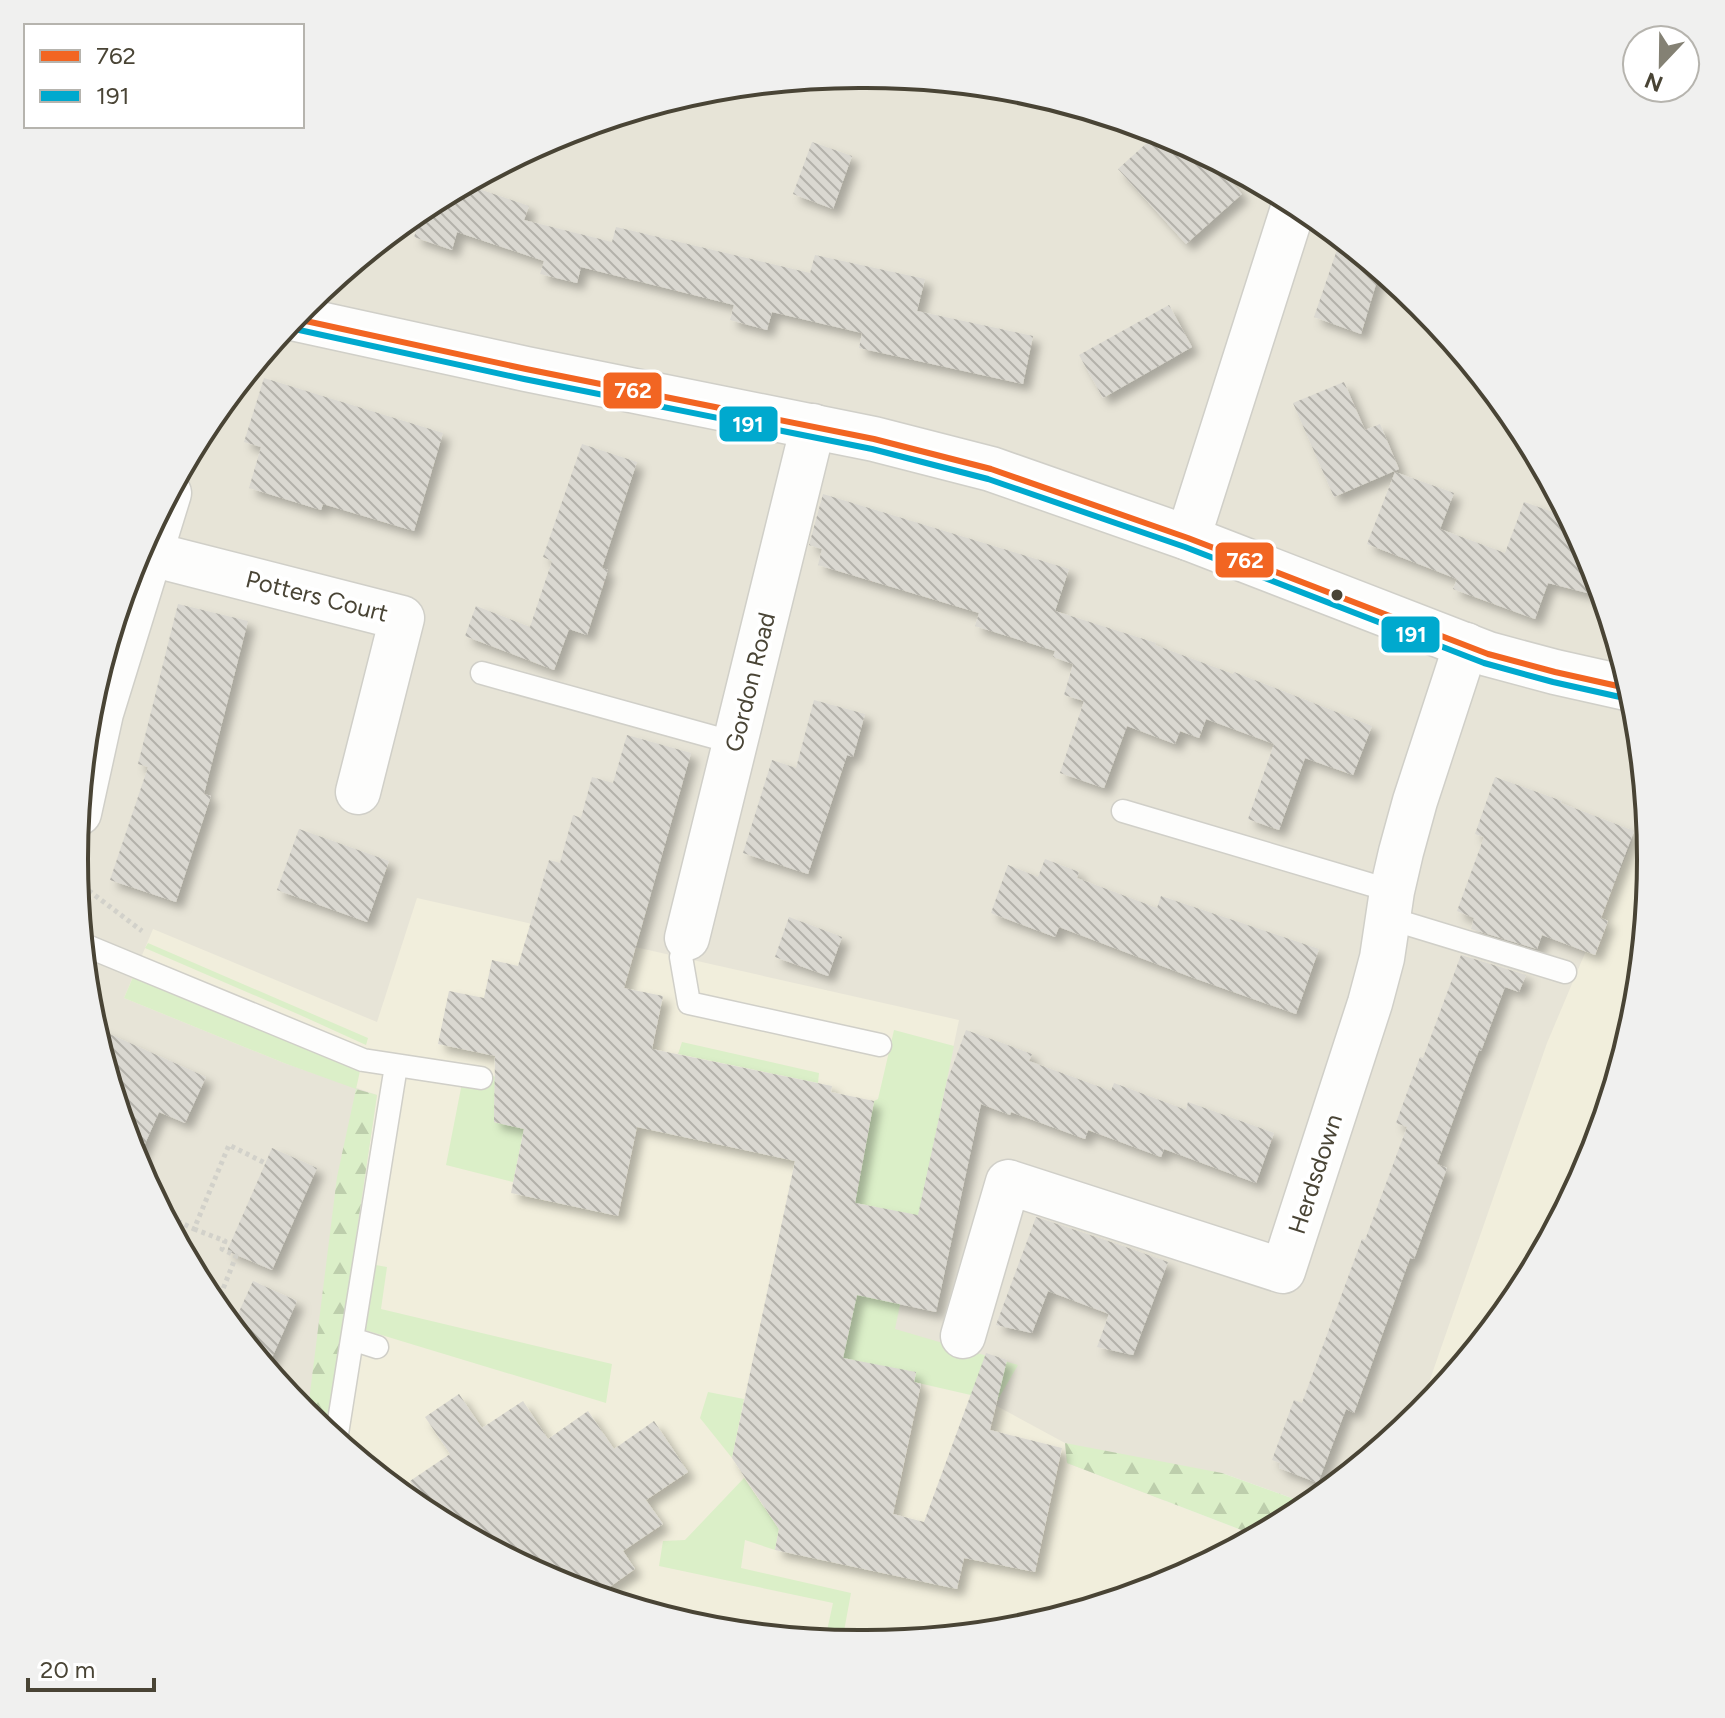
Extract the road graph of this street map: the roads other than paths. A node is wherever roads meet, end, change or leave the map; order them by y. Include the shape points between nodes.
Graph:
1 (1291, 216) edge
2 (307, 321) edge
3 (813, 426) junction
4 (1188, 538) junction
5 (151, 554) edge
6 (149, 560) edge
7 (1466, 645) junction
8 (482, 673) dead end
9 (1617, 686) edge
10 (106, 697) edge
11 (735, 743) junction
12 (358, 792) dead end
13 (1123, 811) dead end
14 (1390, 905) junction
15 (687, 938) joint
16 (94, 949) edge
17 (1565, 972) dead end
18 (880, 1045) dead end
19 (396, 1066) junction
20 (481, 1078) dead end
21 (963, 1336) dead end
22 (352, 1339) junction
23 (377, 1347) dead end
24 (338, 1427) edge

1 - 4 street
2 - 3 street
3 - 4 street via 991,469
3 - 11 street, Gordon Road
4 - 7 street
5 - 12 street, Potters Court via 402,618
6 - 10 street
7 - 9 street
7 - 14 street, Herdsdown via 1415,801
8 - 11 lane
11 - 15 street, Gordon Road
13 - 14 lane
14 - 17 lane
14 - 21 street, Herdsdown via 1370,1003 1283,1271 1008,1182
15 - 18 lane via 681,957 689,1003
16 - 19 lane via 363,1060
19 - 20 lane
19 - 22 lane
22 - 23 lane
22 - 24 lane

